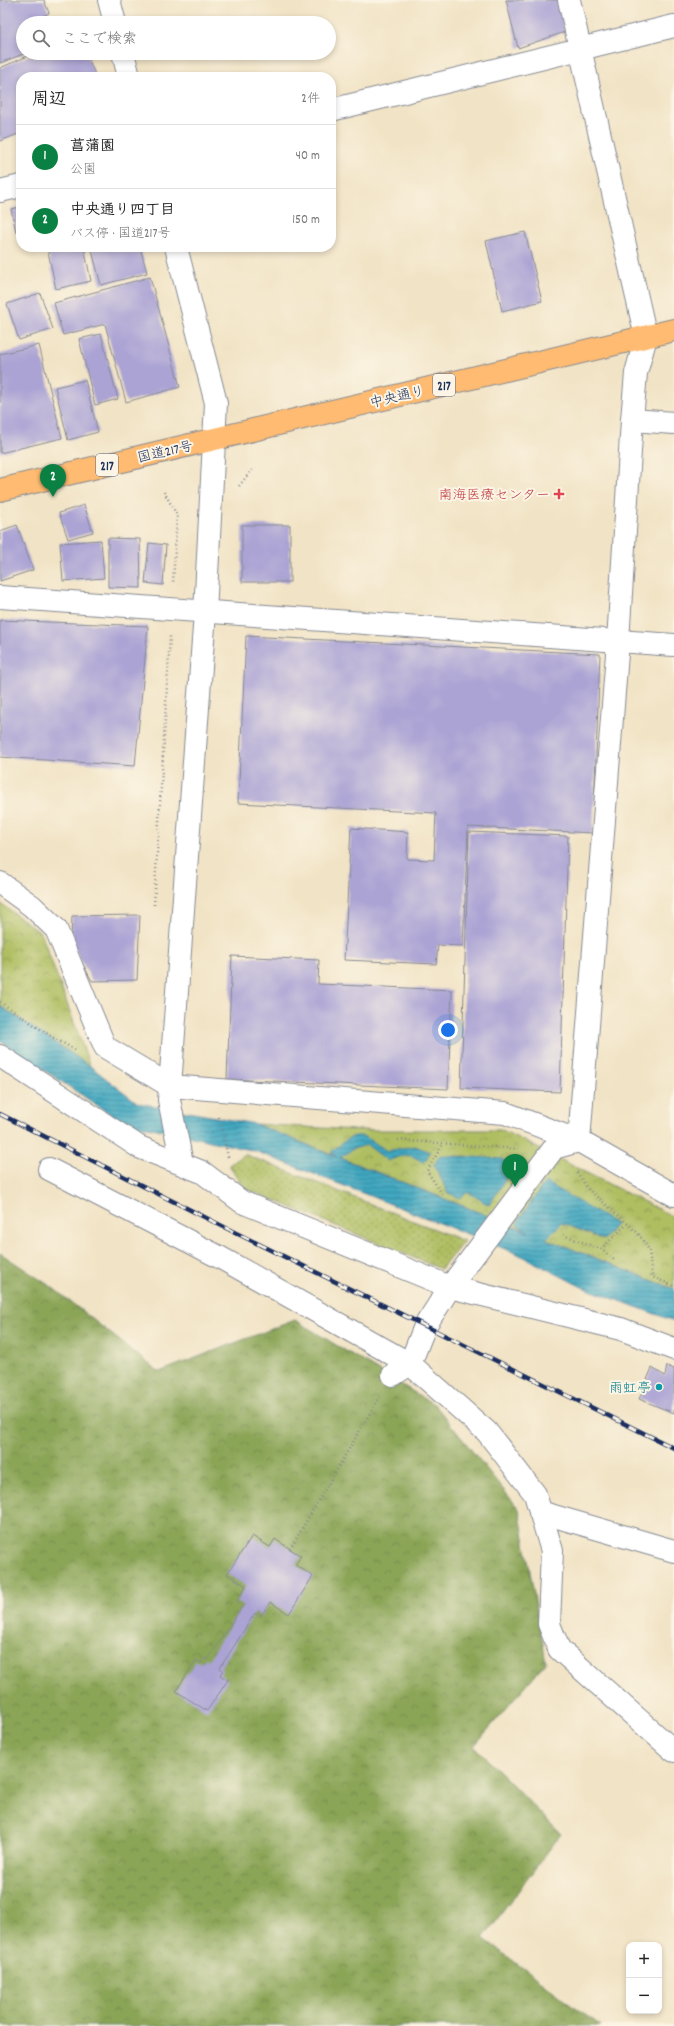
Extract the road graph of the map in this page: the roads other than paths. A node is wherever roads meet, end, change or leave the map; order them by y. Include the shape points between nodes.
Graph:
1 (109, 0) edge
2 (569, 0) edge
3 (113, 16) edge
4 (674, 26) edge
5 (580, 49) junction
6 (125, 60) edge
7 (128, 72) edge
8 (336, 109) edge
9 (16, 187) edge
10 (0, 191) edge
11 (177, 252) edge
12 (674, 330) edge
13 (646, 337) junction
14 (632, 420) junction
15 (674, 423) edge
16 (213, 440) junction
17 (0, 490) edge
18 (0, 597) edge
19 (205, 613) junction
20 (618, 641) junction
21 (674, 645) edge
22 (0, 883) edge
23 (0, 1056) edge
24 (170, 1093) junction
25 (579, 1141) junction
26 (182, 1163) junction
27 (49, 1169) dead end
28 (674, 1195) edge
29 (450, 1287) junction
30 (674, 1349) edge
31 (401, 1369) junction
32 (540, 1512) junction
33 (674, 1551) edge
34 (674, 1750) edge

1 - 3 street
2 - 5 street
4 - 5 street
5 - 8 street
5 - 13 street
6 - 7 street
9 - 10 street
11 - 16 street via 216,403
12 - 13 highway, 中央通り / 217
13 - 14 street via 636,373
13 - 16 highway, 中央通り / 217
14 - 15 street
14 - 20 street
16 - 17 highway, 国道217号 / 217
16 - 19 street
18 - 19 street
19 - 20 street
19 - 24 street
20 - 21 street
20 - 25 street
22 - 24 street via 32,906 56,929 105,1047
23 - 26 street via 139,1147
24 - 25 street via 505,1114
24 - 26 street
25 - 28 street
25 - 29 street via 554,1148
26 - 29 street via 202,1172 242,1202
27 - 31 street via 221,1258
29 - 30 street via 621,1329
29 - 31 street
31 - 32 street via 487,1432 535,1494
32 - 33 street
32 - 34 street via 552,1551 549,1624 559,1649

